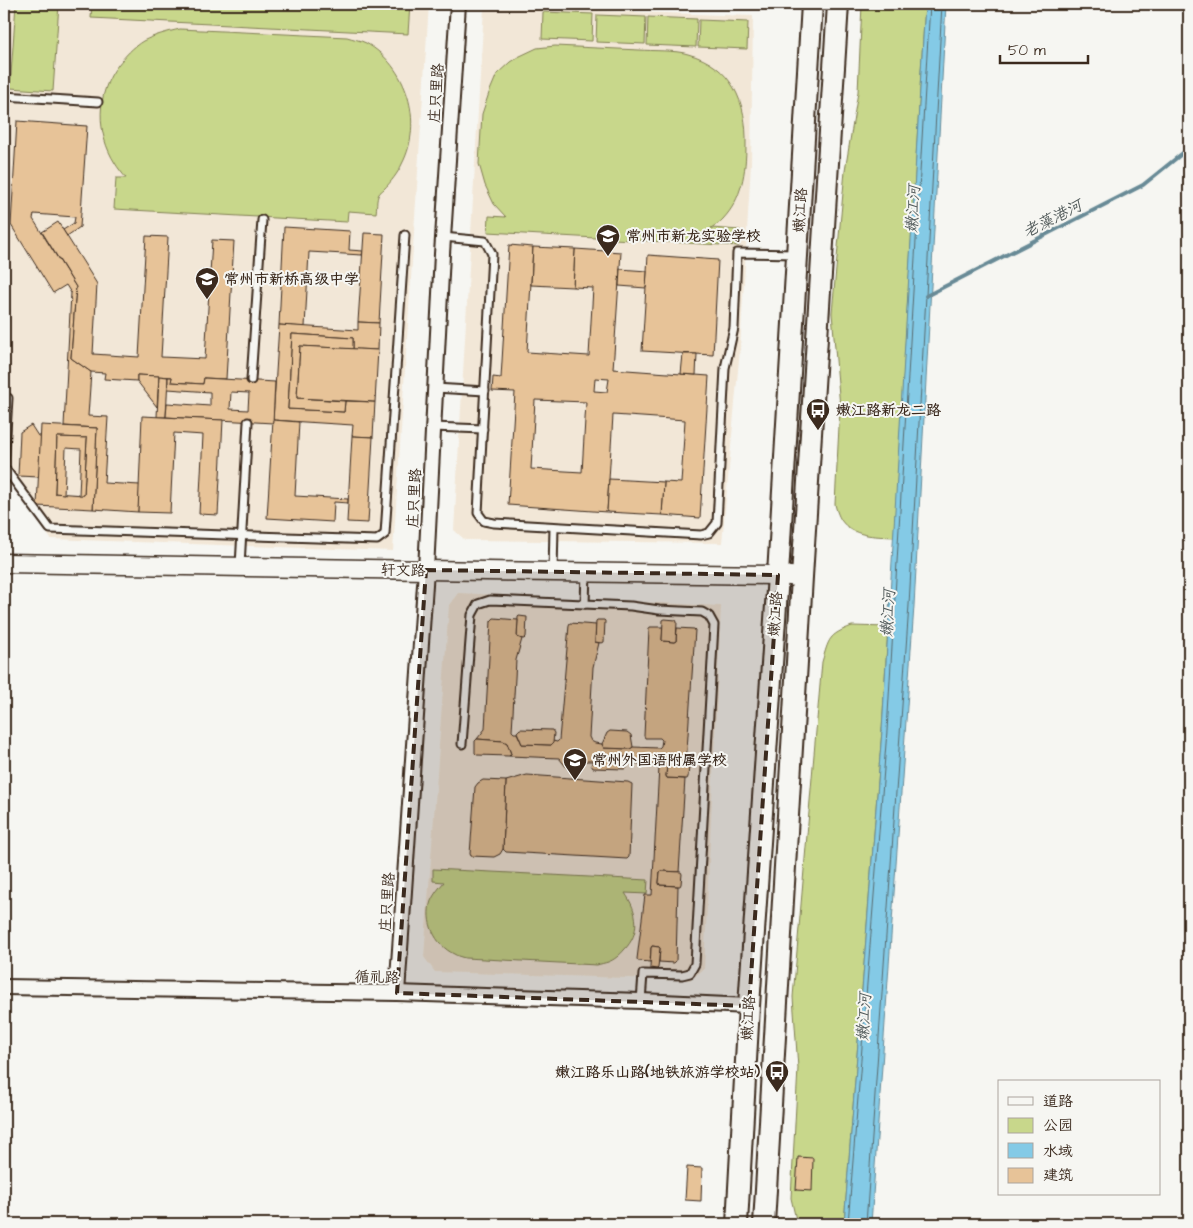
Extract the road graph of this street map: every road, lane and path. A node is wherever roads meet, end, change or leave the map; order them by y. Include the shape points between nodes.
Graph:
1 (458, 4) edge
2 (812, 4) edge
3 (838, 4) edge
4 (4, 96) edge
5 (98, 102) dead end
6 (262, 220) dead end
7 (405, 236) dead end
8 (443, 237) junction
9 (797, 254) junction
10 (251, 380) dead end
11 (435, 388) junction
12 (485, 391) junction
13 (8, 398) dead end
14 (248, 422) dead end
15 (433, 427) junction
16 (483, 429) junction
17 (554, 527) junction
18 (242, 535) junction
19 (4, 563) edge
20 (240, 568) junction
21 (426, 570) junction
22 (552, 572) junction
23 (586, 572) junction
24 (778, 575) junction
25 (802, 577) junction
26 (585, 604) junction
27 (462, 744) dead end
28 (4, 987) edge
29 (397, 993) junction
30 (641, 1001) junction
31 (749, 1006) junction
32 (737, 1224) edge
33 (764, 1224) edge

1 - 8 street, 庄只里路
2 - 9 main road, 嫩江路
3 - 25 main road, 嫩江路
4 - 5 lane
6 - 10 lane
7 - 18 lane via 385,534 377,540
8 - 11 street, 庄只里路
8 - 12 lane via 484,241 492,254
9 - 17 lane via 737,253 734,328 725,368 717,523 709,533
9 - 24 main road, 嫩江路
11 - 12 lane
11 - 15 street, 庄只里路
12 - 16 lane
13 - 18 lane via 4,467 50,529
14 - 18 lane
15 - 16 lane
15 - 21 street, 庄只里路
16 - 17 lane via 478,513 484,521 494,524
17 - 22 lane
18 - 20 lane
19 - 20 street, 轩文路
20 - 21 street, 轩文路
21 - 22 street, 轩文路
21 - 29 street, 庄只里路
22 - 23 street, 轩文路
23 - 24 street, 轩文路
23 - 26 lane
24 - 25 street, 轩文路
24 - 31 main road, 嫩江路
25 - 33 main road, 嫩江路
26 - 27 lane via 490,600 478,604 472,615
26 - 30 lane via 702,612 714,625 695,964 690,973 682,975 643,974
28 - 29 street, 循礼路
29 - 30 street, 循礼路
30 - 31 street, 循礼路
31 - 32 main road, 嫩江路

